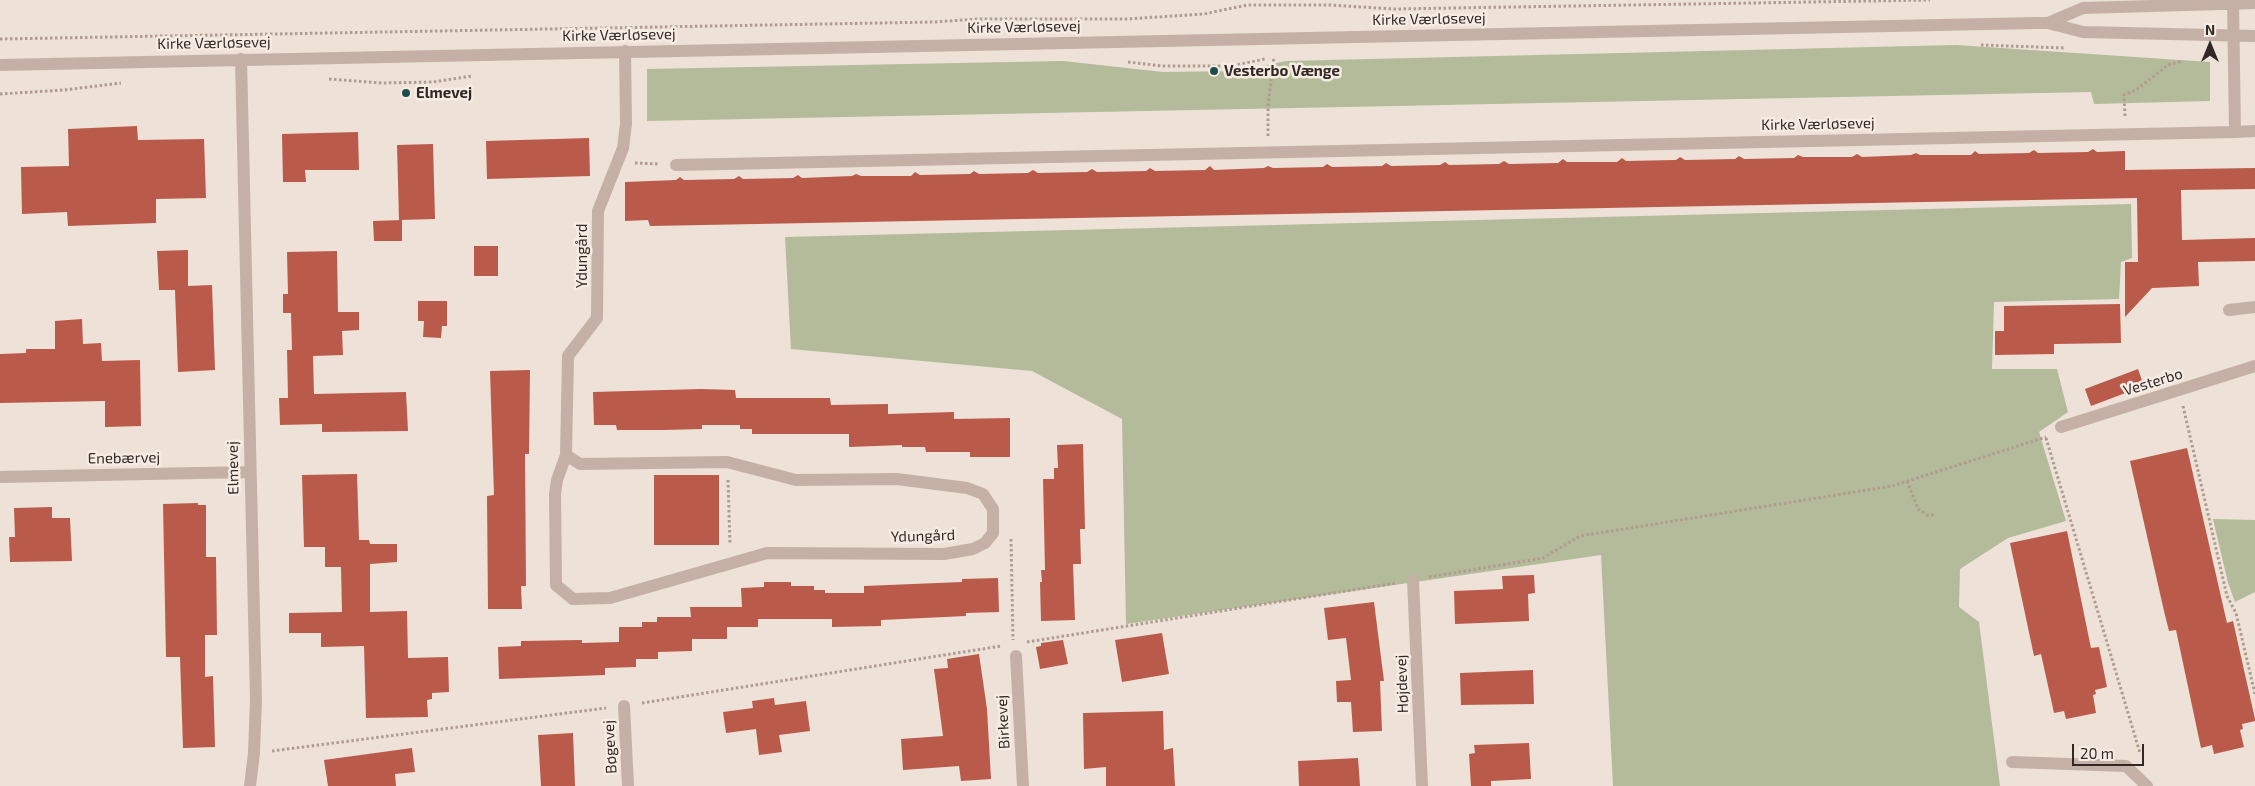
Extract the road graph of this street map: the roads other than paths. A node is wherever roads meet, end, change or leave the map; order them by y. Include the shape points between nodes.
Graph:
1 (2233, 2) edge
2 (2255, 3) edge
3 (2083, 4) edge
4 (2048, 23) junction
5 (2083, 32) junction
6 (2234, 36) junction
7 (2255, 36) edge
8 (625, 52) junction
9 (242, 59) junction
10 (0, 65) edge
11 (2255, 131) edge
12 (2235, 132) junction
13 (676, 165) road end
14 (2255, 307) edge
15 (2230, 310) dead end
16 (2255, 366) edge
17 (2061, 427) road end
18 (566, 455) junction
19 (249, 472) junction
20 (0, 477) edge
21 (1413, 580) road end
22 (1016, 656) dead end
23 (624, 706) road end
24 (2012, 762) dead end
25 (250, 786) edge
26 (628, 786) edge
27 (1023, 786) edge
28 (1422, 786) edge
29 (2147, 786) edge

1 - 2 street, Kirke Værløsevej
1 - 3 street, Kirke Værløsevej
1 - 6 street
3 - 4 street, Kirke Værløsevej
3 - 5 street
4 - 5 street, Kirke Værløsevej
4 - 8 street, Kirke Værløsevej
5 - 6 street, Kirke Værløsevej
6 - 7 street, Kirke Værløsevej
6 - 12 street
8 - 9 street, Kirke Værløsevej
8 - 18 street, Ydungård via 623,148 598,211 597,318 568,356
9 - 10 street, Kirke Værløsevej
9 - 19 street, Elmevej
11 - 12 street
12 - 13 street, Kirke Værløsevej
14 - 15 street
16 - 17 street, Vesterbo
18 - 18 street, Ydungård via 555,494 556,585 573,599 610,598 767,553 944,554 973,550 993,533 993,509 983,494 967,488 896,479 796,480 727,462 580,464
19 - 20 street, Enebærvej
19 - 25 street, Elmevej via 256,700
21 - 28 street, Højdevej
22 - 27 street, Birkevej
23 - 26 street, Bøgevej
24 - 29 street via 2126,766

